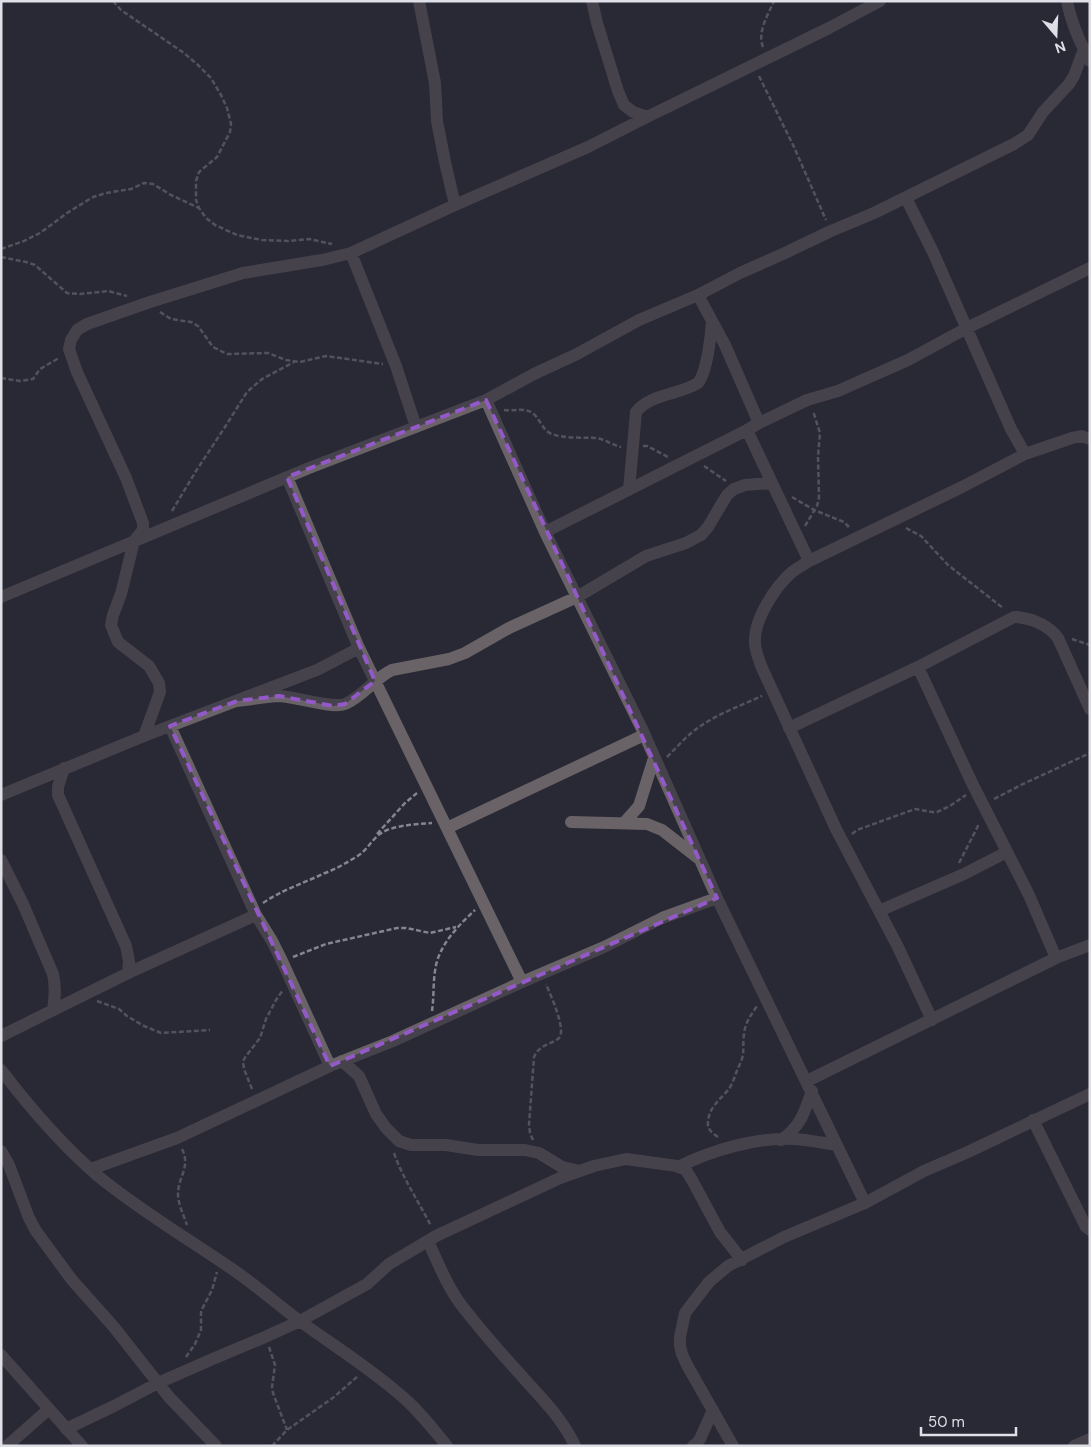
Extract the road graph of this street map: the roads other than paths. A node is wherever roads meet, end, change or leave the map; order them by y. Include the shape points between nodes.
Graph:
1 (419, 1) edge
2 (592, 1) edge
3 (880, 1) edge
4 (1067, 1) edge
5 (1087, 55) edge
6 (647, 117) junction
7 (906, 198) junction
8 (455, 205) junction
9 (351, 253) junction
10 (1090, 268) edge
11 (698, 295) junction
12 (712, 321) junction
13 (967, 328) junction
14 (488, 404) junction
15 (759, 423) junction
16 (416, 426) junction
17 (747, 430) junction
18 (1090, 439) edge
19 (1025, 454) junction
20 (287, 477) junction
21 (773, 486) junction
22 (629, 490) junction
23 (545, 532) junction
24 (134, 541) junction
25 (808, 561) junction
26 (577, 596) junction
27 (1, 597) edge
28 (359, 648) junction
29 (918, 667) junction
30 (375, 681) junction
31 (237, 701) junction
32 (1090, 709) edge
33 (170, 726) junction
34 (789, 728) junction
35 (644, 735) junction
36 (144, 736) junction
37 (656, 762) junction
38 (64, 768) junction
39 (1, 794) edge
40 (571, 822) dead end
41 (624, 823) junction
42 (445, 825) junction
43 (1007, 852) junction
44 (1, 860) edge
45 (700, 860) junction
46 (717, 898) junction
47 (880, 911) junction
48 (254, 912) junction
49 (1090, 945) edge
50 (1056, 958) junction
51 (128, 974) junction
52 (522, 982) junction
53 (53, 1010) junction
54 (932, 1020) junction
55 (1, 1036) edge
56 (336, 1064) junction
57 (1, 1070) edge
58 (809, 1086) junction
59 (1090, 1094) edge
60 (1033, 1120) junction
61 (781, 1140) junction
62 (837, 1145) junction
63 (1, 1151) edge
64 (678, 1167) junction
65 (91, 1169) junction
66 (580, 1171) junction
67 (865, 1202) junction
68 (1090, 1230) edge
69 (432, 1239) junction
70 (742, 1260) junction
71 (300, 1321) junction
72 (1, 1355) edge
73 (158, 1383) junction
74 (49, 1409) junction
75 (713, 1410) junction
76 (66, 1429) junction
77 (1090, 1439) edge
78 (7, 1446) edge
79 (82, 1446) edge
80 (216, 1446) edge
81 (447, 1446) edge
82 (575, 1446) edge
83 (693, 1446) edge
84 (733, 1446) edge
85 (1074, 1446) edge

1 - 8 street via 435,83 437,121
2 - 6 street via 624,104 632,112
3 - 6 street
4 - 5 street via 1070,17
5 - 7 street via 1069,84 1043,112 1028,135
6 - 8 street via 588,147
7 - 11 street
7 - 13 street
8 - 9 street
9 - 16 street
9 - 24 street via 243,273 77,330 69,349 144,523 143,530
10 - 13 street
11 - 12 street
11 - 14 street via 639,320 534,374
12 - 15 street
12 - 22 street via 701,380 695,386 650,402 636,412
13 - 15 street via 908,360
13 - 19 street
14 - 16 street
14 - 23 street
15 - 17 street
16 - 20 street
17 - 21 street
17 - 22 street
18 - 19 street via 1072,438
19 - 25 street
20 - 24 street
20 - 28 street
21 - 25 street
21 - 26 street via 734,489 701,536 646,556
22 - 23 street
23 - 26 street
24 - 27 street
24 - 36 street via 111,625 118,642 149,666 160,684
25 - 34 street via 785,579 772,595 756,629 757,654
26 - 30 street via 509,628 466,653 399,668
26 - 35 street
28 - 30 street
28 - 31 street via 317,670
29 - 32 street via 1014,617 1024,618 1041,623 1055,635
29 - 34 street
29 - 43 street
30 - 31 street via 350,701 333,706 279,696
30 - 42 street
31 - 33 street
33 - 36 street
33 - 48 street
34 - 47 street
35 - 37 street
35 - 42 street
36 - 38 street
37 - 41 street via 639,806
37 - 45 street
38 - 39 street
38 - 51 street via 58,795 126,946
40 - 41 street
41 - 45 street via 656,827
42 - 52 street
43 - 47 street
43 - 50 street
44 - 53 street via 24,904 53,974
45 - 46 street
46 - 52 street via 662,918
46 - 58 street
47 - 54 street
48 - 51 street
48 - 56 street
49 - 50 street
50 - 54 street
51 - 53 street
52 - 56 street
53 - 55 street
54 - 58 street
56 - 65 street via 177,1138
56 - 66 street via 359,1076 376,1114 399,1141 411,1145 446,1144 478,1150 525,1150 544,1155 562,1167
57 - 65 street via 44,1122
58 - 61 street via 802,1120
58 - 62 street
59 - 60 street
60 - 67 street
60 - 68 street
61 - 62 street
61 - 64 street via 750,1143 694,1159
62 - 67 street
63 - 73 street via 36,1231 72,1280
64 - 66 street via 626,1159
64 - 70 street via 686,1170 720,1232
65 - 71 street
66 - 69 street
67 - 70 street via 784,1237
69 - 71 street via 389,1264 367,1284
69 - 82 street via 445,1279 461,1305 552,1409
70 - 75 street via 728,1266 709,1282 685,1313 681,1330 682,1354
71 - 73 street
71 - 81 street via 399,1394
72 - 74 street
73 - 76 street
73 - 80 street
74 - 76 street
74 - 78 street
75 - 83 street via 700,1439
75 - 84 street
76 - 79 street
77 - 85 street

